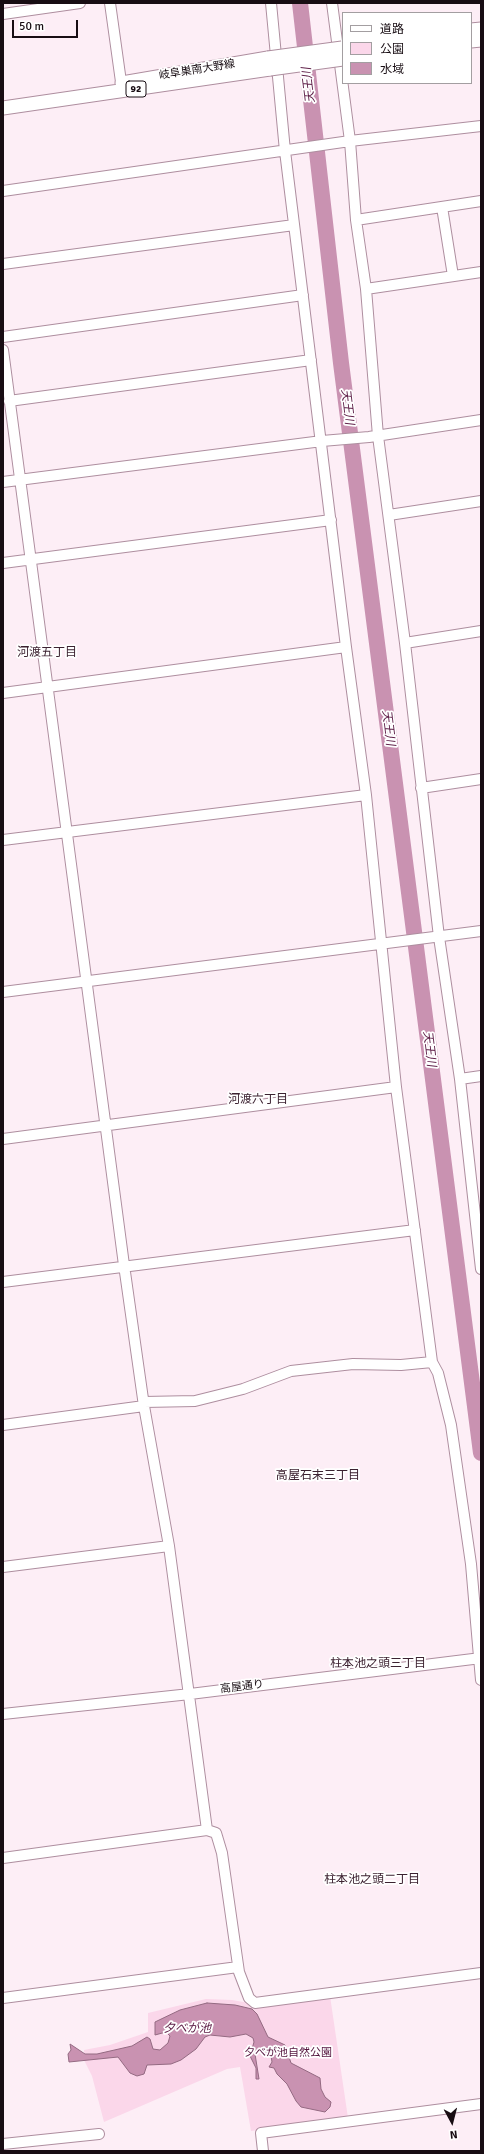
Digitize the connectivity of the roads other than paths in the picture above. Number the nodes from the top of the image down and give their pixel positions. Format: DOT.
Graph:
graph roads {
  1 [pos="80,3"];
  2 [pos="110,3"];
  3 [pos="271,3"];
  4 [pos="332,3"];
  5 [pos="3,14"];
  6 [pos="342,52"];
  7 [pos="342,80"];
  8 [pos="343,84"];
  9 [pos="122,87"];
  10 [pos="3,99"];
  11 [pos="3,108"];
  12 [pos="481,126"];
  13 [pos="350,141"];
  14 [pos="290,150"];
  15 [pos="3,191"];
  16 [pos="481,201"];
  17 [pos="442,207"];
  18 [pos="356,220"];
  19 [pos="294,225"];
  20 [pos="3,264"];
  21 [pos="481,272"];
  22 [pos="453,276"];
  23 [pos="366,290"];
  24 [pos="303,295"];
  25 [pos="3,337"];
  26 [pos="3,350"];
  27 [pos="311,360"];
  28 [pos="9,401"];
  29 [pos="481,420"];
  30 [pos="373,436"];
  31 [pos="325,441"];
  32 [pos="20,480"];
  33 [pos="3,482"];
  34 [pos="481,501"];
  35 [pos="389,515"];
  36 [pos="331,520"];
  37 [pos="30,559"];
  38 [pos="3,563"];
  39 [pos="481,631"];
  40 [pos="405,643"];
  41 [pos="346,647"];
  42 [pos="48,687"];
  43 [pos="3,693"];
  44 [pos="481,779"];
  45 [pos="421,788"];
  46 [pos="366,795"];
  47 [pos="67,832"];
  48 [pos="3,840"];
  49 [pos="481,931"];
  50 [pos="435,938"];
  51 [pos="385,944"];
  52 [pos="86,981"];
  53 [pos="3,992"];
  54 [pos="481,1076"];
  55 [pos="460,1079"];
  56 [pos="396,1087"];
  57 [pos="106,1125"];
  58 [pos="3,1139"];
  59 [pos="478,1221"];
  60 [pos="415,1230"];
  61 [pos="124,1265"];
  62 [pos="481,1269"];
  63 [pos="3,1282"];
  64 [pos="432,1362"];
  65 [pos="144,1404"];
  66 [pos="3,1426"];
  67 [pos="169,1546"];
  68 [pos="3,1567"];
  69 [pos="480,1659"];
  70 [pos="481,1680"];
  71 [pos="190,1694"];
  72 [pos="3,1714"];
  73 [pos="207,1830"];
  74 [pos="3,1858"];
  75 [pos="238,1967"];
  76 [pos="481,1974"];
  77 [pos="3,1998"];
  78 [pos="481,2104"];
  79 [pos="99,2134"];
  80 [pos="3,2144"];
  81 [pos="263,2151"];
  1 -- 5 [label="street"];
  2 -- 9 [label="street"];
  3 -- 14 [label="street"];
  4 -- 7 [label="street"];
  6 -- 9 [label="main road, 岐阜巣南大野線 / 92, bridge"];
  8 -- 13 [label="street"];
  9 -- 10 [label="main road, 岐阜巣南大野線 / 92"];
  9 -- 11 [label="main road, 岐阜巣南大野線 / 92"];
  12 -- 13 [label="street"];
  13 -- 14 [label="street"];
  13 -- 18 [label="street"];
  14 -- 15 [label="street"];
  14 -- 19 [label="street"];
  16 -- 17 [label="street"];
  17 -- 18 [label="street"];
  17 -- 22 [label="street"];
  18 -- 23 [label="street"];
  19 -- 20 [label="street"];
  19 -- 24 [label="street"];
  21 -- 22 [label="street"];
  22 -- 23 [label="street"];
  23 -- 30 [label="street"];
  24 -- 25 [label="street"];
  24 -- 27 [label="street"];
  26 -- 28 [label="street"];
  27 -- 28 [label="street"];
  27 -- 31 [label="street"];
  28 -- 32 [label="street"];
  29 -- 30 [label="street"];
  30 -- 31 [label="street"];
  30 -- 35 [label="street"];
  31 -- 32 [label="street"];
  31 -- 36 [label="street"];
  32 -- 33 [label="street"];
  32 -- 37 [label="street"];
  34 -- 35 [label="street"];
  35 -- 40 [label="street"];
  36 -- 37 [label="street"];
  36 -- 41 [label="street"];
  37 -- 38 [label="street"];
  37 -- 42 [label="street"];
  39 -- 40 [label="street"];
  40 -- 45 [label="street"];
  41 -- 42 [label="street"];
  41 -- 46 [label="street"];
  42 -- 43 [label="street"];
  42 -- 47 [label="street"];
  44 -- 45 [label="street"];
  45 -- 50 [label="street"];
  46 -- 47 [label="street"];
  46 -- 51 [label="street"];
  47 -- 48 [label="street"];
  47 -- 52 [label="street"];
  49 -- 50 [label="street"];
  50 -- 51 [label="street"];
  50 -- 55 [label="street"];
  51 -- 52 [label="street"];
  51 -- 56 [label="street"];
  52 -- 53 [label="street"];
  52 -- 57 [label="street"];
  54 -- 55 [label="street"];
  55 -- 59 [label="street"];
  56 -- 57 [label="street"];
  56 -- 60 [label="street"];
  57 -- 58 [label="street"];
  57 -- 61 [label="street"];
  59 -- 62 [label="street"];
  60 -- 61 [label="street"];
  60 -- 64 [label="street"];
  61 -- 63 [label="street"];
  61 -- 65 [label="street"];
  64 -- 65 [label="street"];
  64 -- 69 [label="street"];
  65 -- 66 [label="street"];
  65 -- 67 [label="street"];
  67 -- 68 [label="street"];
  67 -- 71 [label="street"];
  69 -- 70 [label="street"];
  69 -- 71 [label="street, 高屋通り"];
  71 -- 72 [label="street, 高屋通り"];
  71 -- 73 [label="street"];
  73 -- 74 [label="street"];
  73 -- 75 [label="street"];
  75 -- 76 [label="street"];
  75 -- 77 [label="street"];
  78 -- 81 [label="street"];
  79 -- 80 [label="street"];
}
